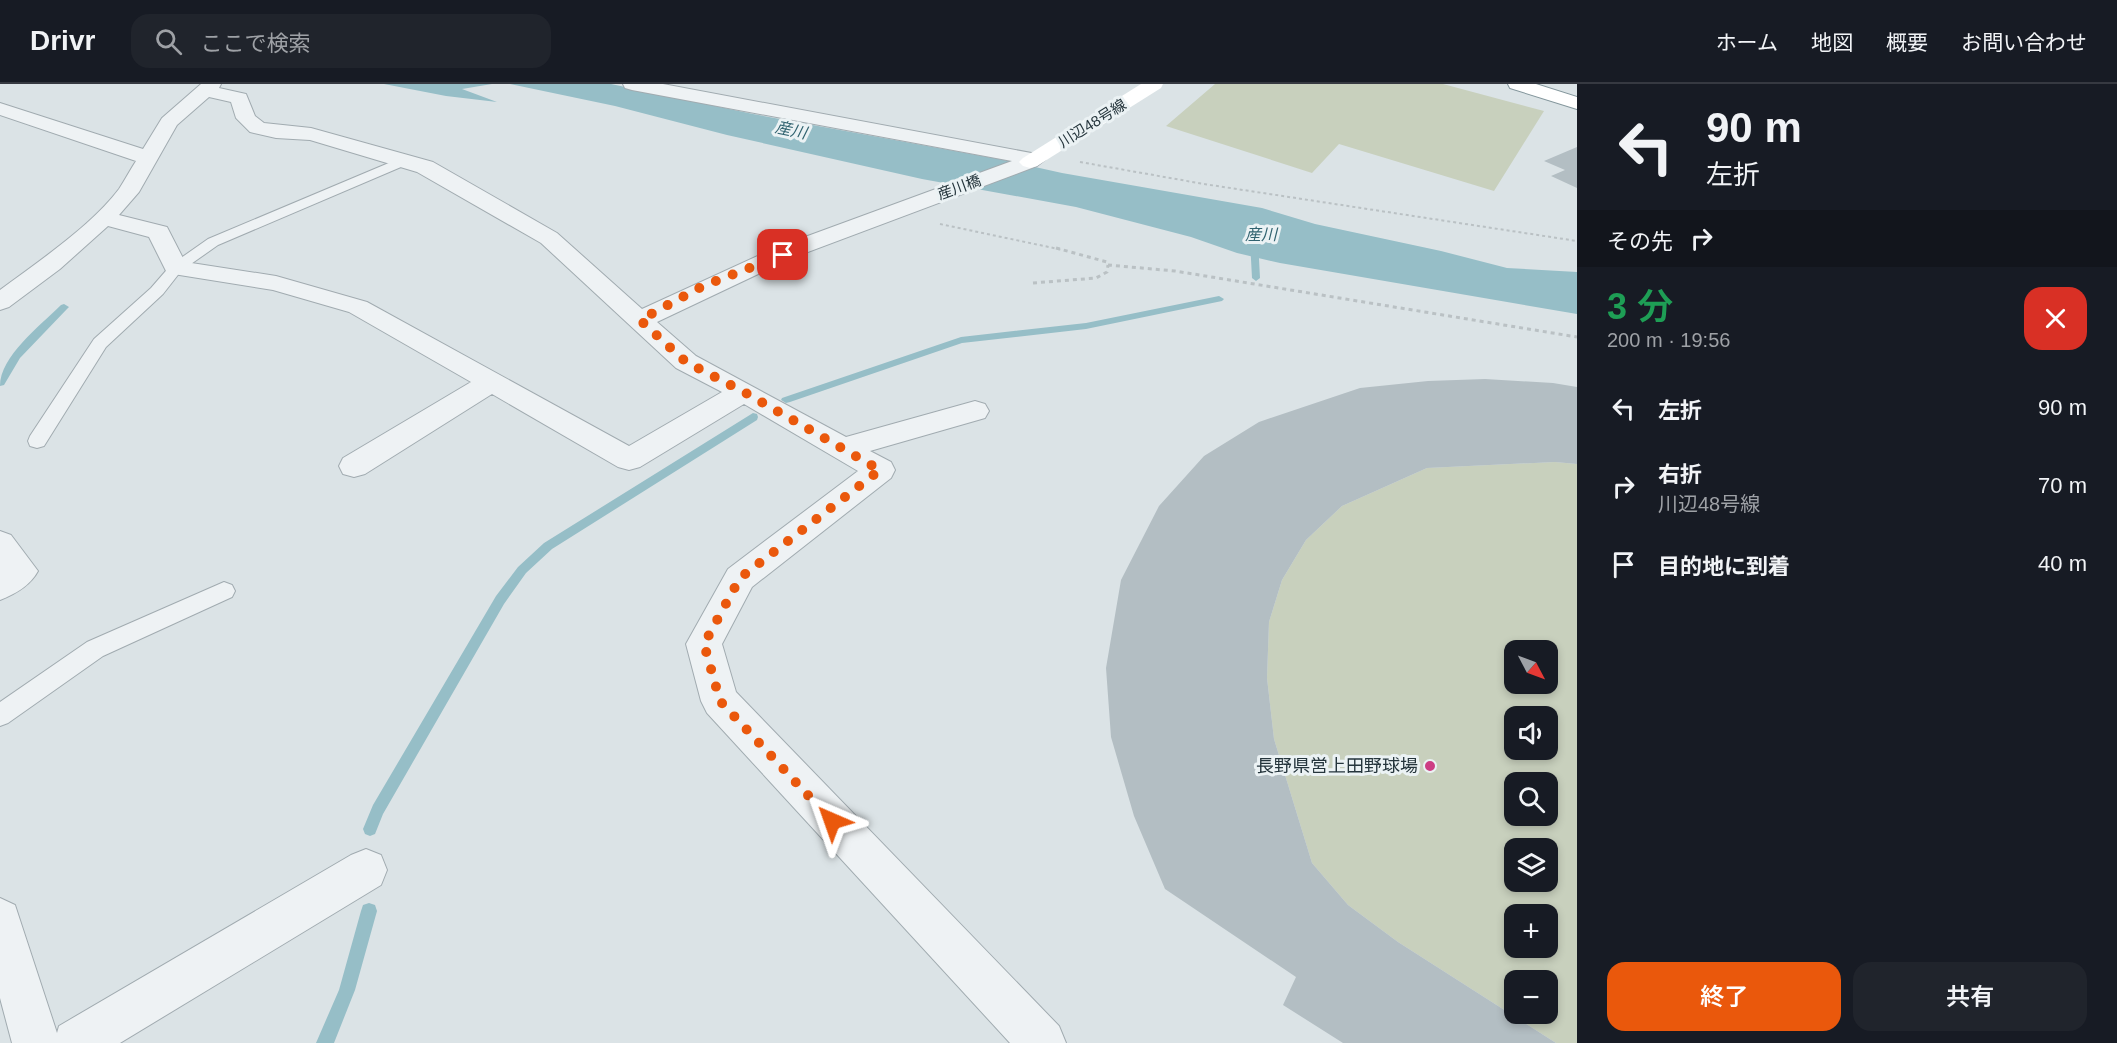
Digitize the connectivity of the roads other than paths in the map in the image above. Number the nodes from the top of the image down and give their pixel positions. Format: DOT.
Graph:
graph roads {
  1 [pos="632,84"];
  2 [pos="1154,84"];
  3 [pos="1517,84"];
  4 [pos="1562,84"];
  5 [pos="208,87"];
  6 [pos="663,87"];
  7 [pos="1577,89"];
  8 [pos="1577,103"];
  9 [pos="0,109"];
  10 [pos="148,158"];
  11 [pos="1035,158"];
  12 [pos="403,161"];
  13 [pos="104,219"];
  14 [pos="177,268"];
  15 [pos="0,302"];
  16 [pos="640,320"];
  17 [pos="492,382"];
  18 [pos="744,392"];
  19 [pos="975,411"];
  20 [pos="37,441"];
  21 [pos="844,448"];
  22 [pos="354,466"];
  23 [pos="0,544"];
  24 [pos="0,586"];
  25 [pos="224,591"];
  26 [pos="0,715"];
  27 [pos="366,870"];
  28 [pos="0,920"];
  29 [pos="36,1043"];
  30 [pos="76,1043"];
  31 [pos="1042,1043"];
  1 -- 6 [label="street"];
  2 -- 11 [label="main road, 川辺48号線"];
  3 -- 8 [label="main road"];
  4 -- 7 [label="main road"];
  5 -- 10 [label="street"];
  5 -- 12 [label="street"];
  6 -- 11 [label="street"];
  9 -- 10 [label="street"];
  10 -- 13 [label="street"];
  11 -- 16 [label="street, 産川橋"];
  12 -- 14 [label="lane"];
  12 -- 16 [label="street"];
  13 -- 14 [label="street"];
  13 -- 15 [label="street"];
  14 -- 17 [label="street"];
  14 -- 20 [label="lane"];
  16 -- 18 [label="street"];
  17 -- 18 [label="street"];
  17 -- 22 [label="street"];
  18 -- 21 [label="street"];
  19 -- 21 [label="street"];
  21 -- 31 [label="street"];
  23 -- 24 [label="street"];
  25 -- 26 [label="lane"];
  27 -- 30 [label="street"];
  28 -- 29 [label="street"];
}
